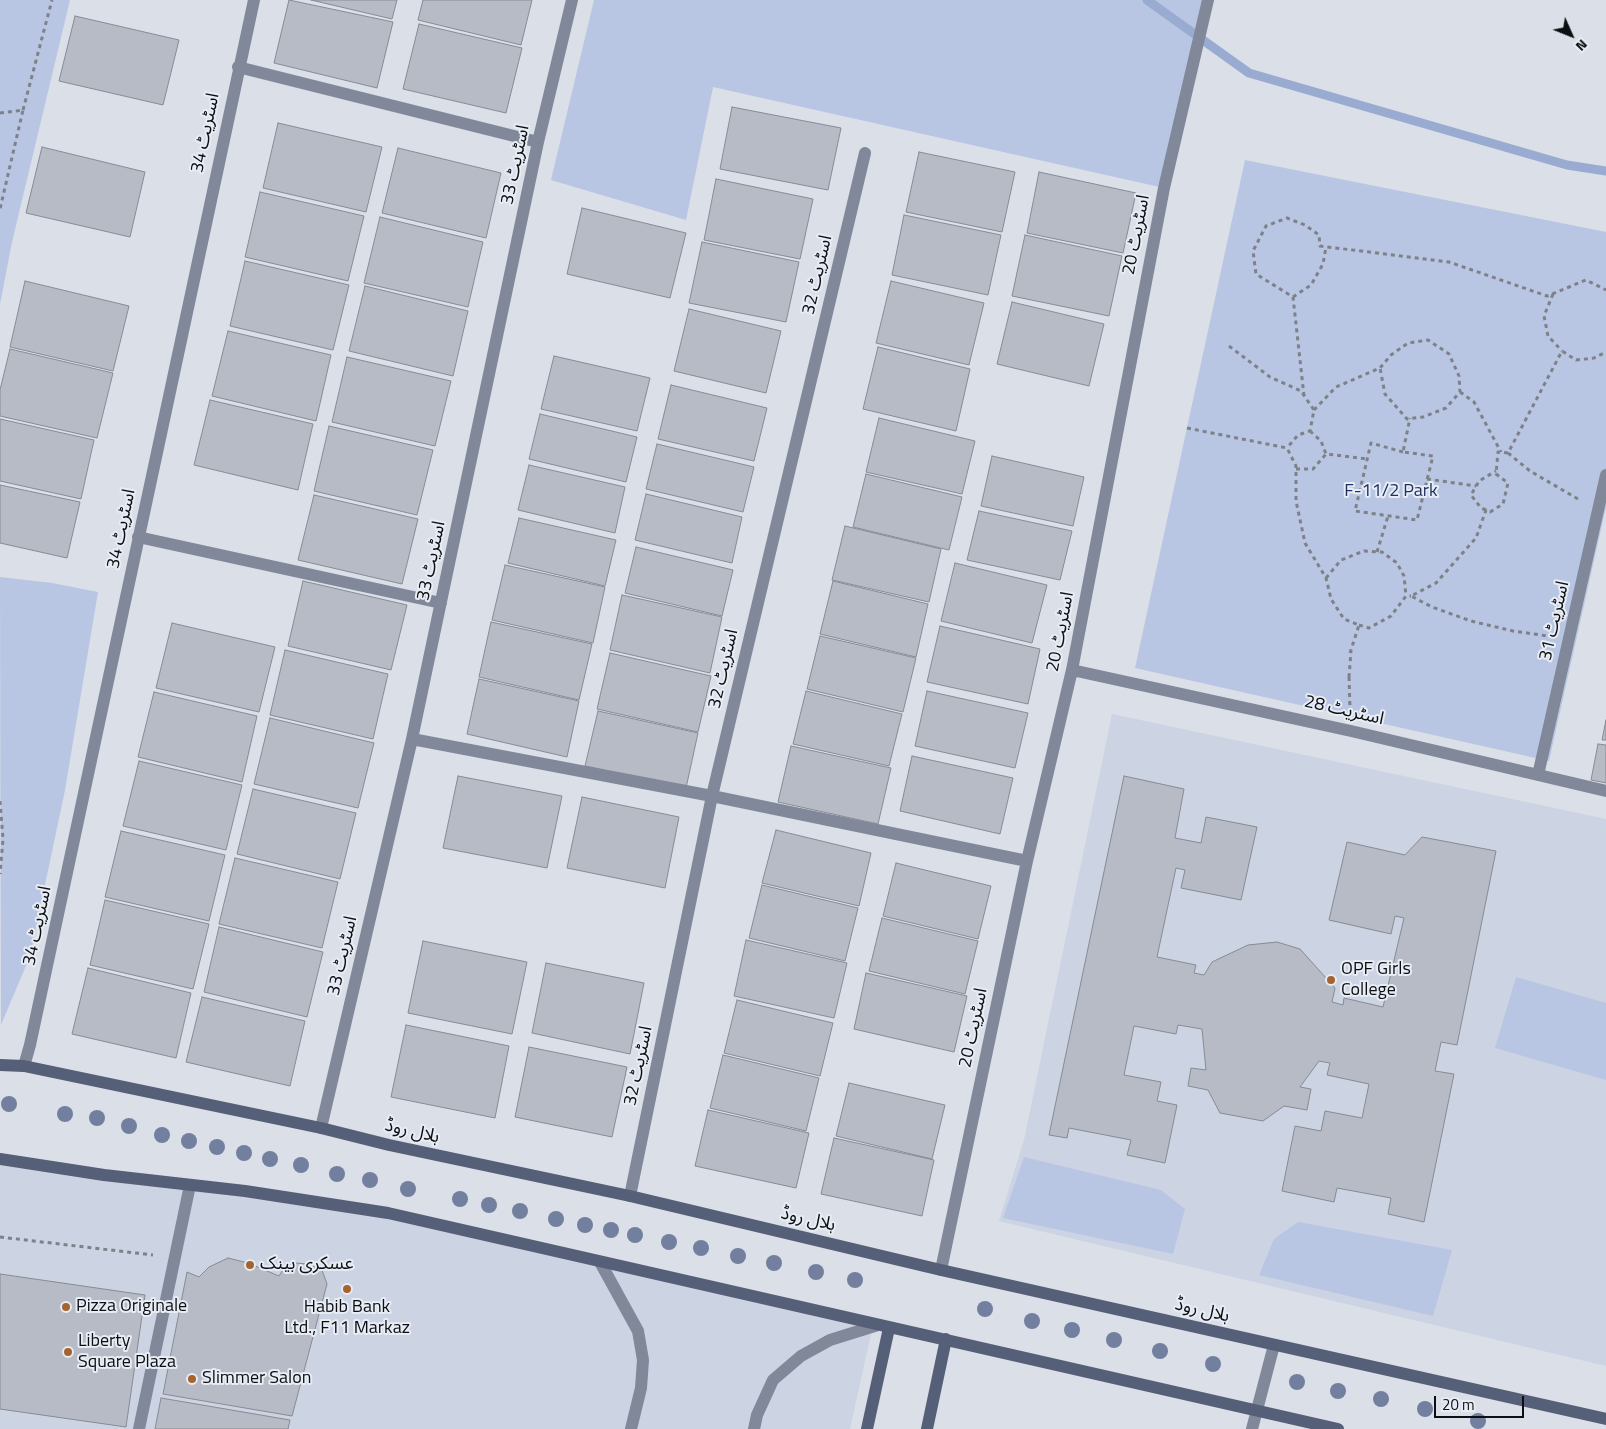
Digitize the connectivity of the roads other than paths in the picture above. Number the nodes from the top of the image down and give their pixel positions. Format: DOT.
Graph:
graph roads {
  1 [pos="254,0"];
  2 [pos="572,0"];
  3 [pos="1208,0"];
  4 [pos="238,67"];
  5 [pos="538,142"];
  6 [pos="865,153"];
  7 [pos="1606,475"];
  8 [pos="138,538"];
  9 [pos="441,603"];
  10 [pos="1072,670"];
  11 [pos="412,739"];
  12 [pos="1538,775"];
  13 [pos="1606,791"];
  14 [pos="712,796"];
  15 [pos="1027,861"];
  16 [pos="0,1065"];
  17 [pos="24,1066"];
  18 [pos="321,1128"];
  19 [pos="0,1159"];
  20 [pos="190,1185"];
  21 [pos="630,1196"];
  22 [pos="600,1262"];
  23 [pos="941,1270"];
  24 [pos="884,1327"];
  25 [pos="946,1339"];
  26 [pos="1274,1345"];
  27 [pos="1256,1412"];
  28 [pos="1606,1419"];
  29 [pos="138,1429"];
  30 [pos="631,1429"];
  31 [pos="754,1429"];
  32 [pos="867,1429"];
  33 [pos="927,1429"];
  34 [pos="1252,1429"];
  35 [pos="1338,1429"];
  1 -- 4 [label="street, اسٹریٹ 34"];
  2 -- 5 [label="street, اسٹریٹ 33"];
  3 -- 10 [label="street, اسٹریٹ 20"];
  4 -- 5 [label="street"];
  4 -- 8 [label="street, اسٹریٹ 34"];
  5 -- 9 [label="street, اسٹریٹ 33"];
  6 -- 14 [label="street, اسٹریٹ 32"];
  7 -- 12 [label="street, اسٹریٹ 31"];
  8 -- 9 [label="street"];
  8 -- 17 [label="street, اسٹریٹ 34"];
  9 -- 11 [label="street, اسٹریٹ 33"];
  10 -- 12 [label="street, اسٹریٹ 28"];
  10 -- 15 [label="street, اسٹریٹ 20"];
  11 -- 14 [label="street"];
  11 -- 18 [label="street, اسٹریٹ 33"];
  12 -- 13 [label="street, اسٹریٹ 28"];
  14 -- 15 [label="street"];
  14 -- 21 [label="street, اسٹریٹ 32"];
  15 -- 23 [label="street, اسٹریٹ 20"];
  16 -- 17 [label="street, ہلال روڈ"];
  17 -- 18 [label="street, ہلال روڈ"];
  18 -- 21 [label="street, ہلال روڈ"];
  19 -- 20 [label="street"];
  20 -- 22 [label="street"];
  20 -- 29 [label="street"];
  21 -- 23 [label="street, ہلال روڈ"];
  22 -- 24 [label="street"];
  22 -- 30 [label="street"];
  23 -- 26 [label="street, ہلال روڈ"];
  24 -- 25 [label="street"];
  24 -- 31 [label="street"];
  24 -- 32 [label="street"];
  25 -- 27 [label="street"];
  25 -- 33 [label="street"];
  26 -- 27 [label="street"];
  26 -- 28 [label="street, ہلال روڈ"];
  27 -- 34 [label="street"];
  27 -- 35 [label="street"];
}
